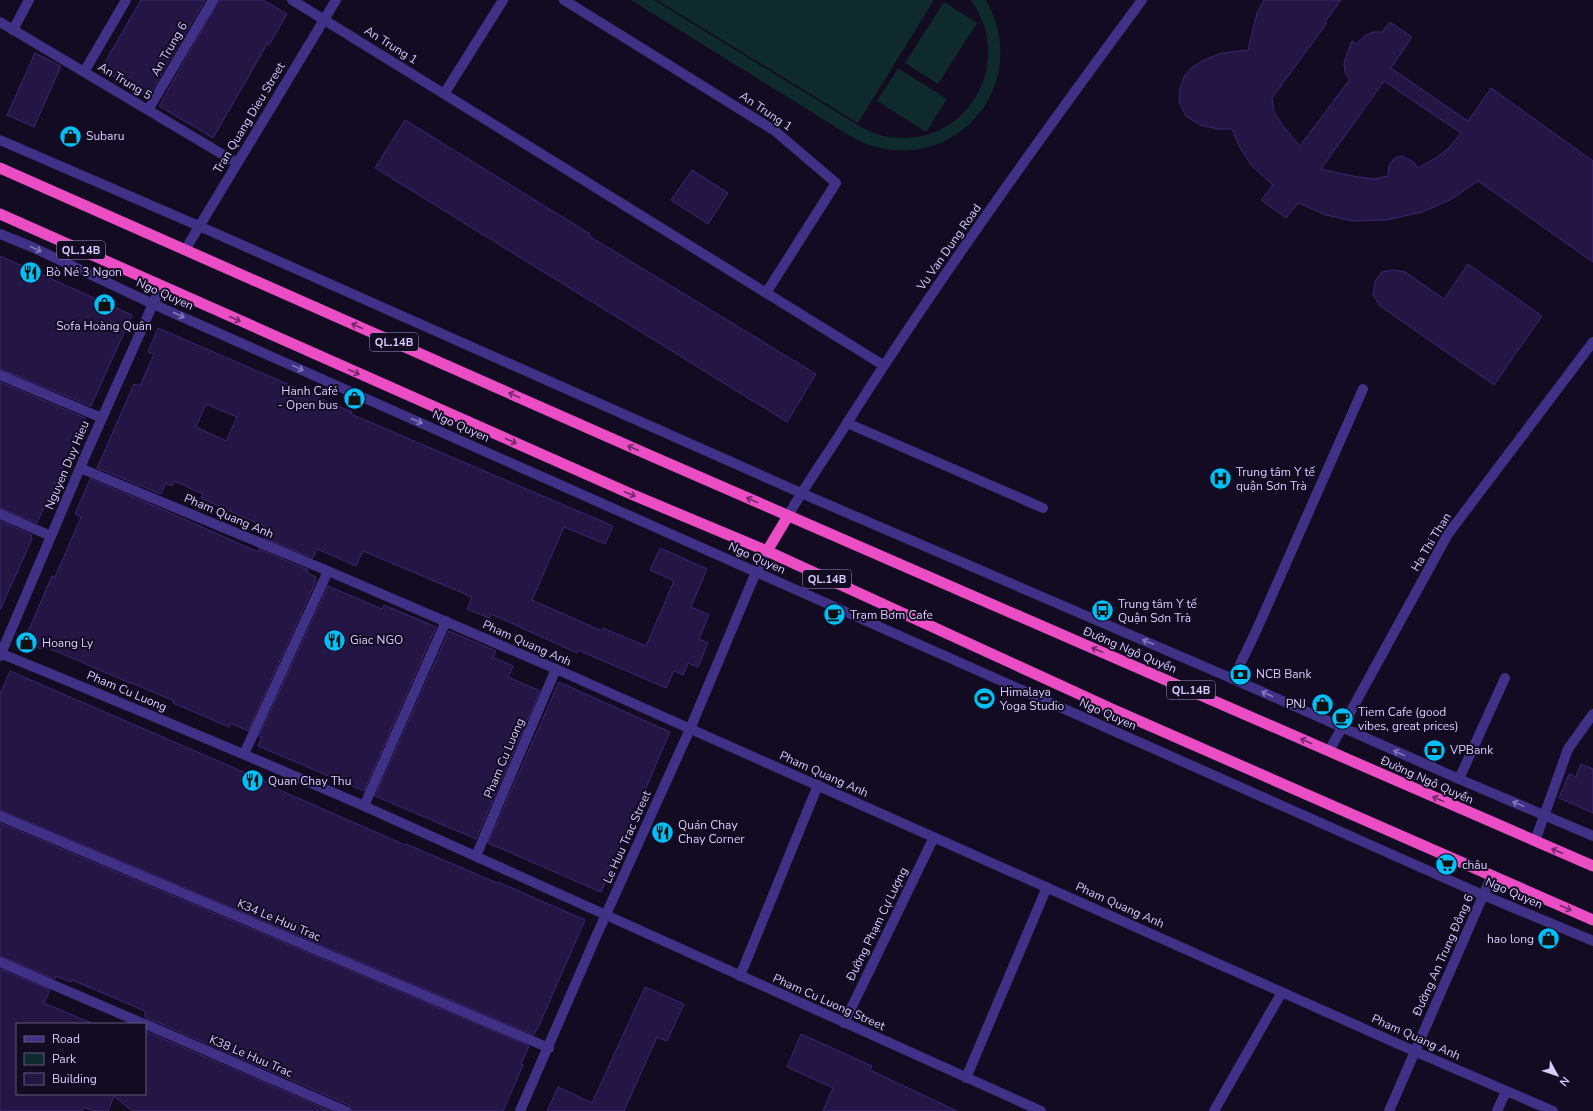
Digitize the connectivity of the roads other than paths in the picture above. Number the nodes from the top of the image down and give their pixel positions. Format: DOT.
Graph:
graph roads {
  1 [pos="29,0"];
  2 [pos="126,0"];
  3 [pos="213,0"];
  4 [pos="292,0"];
  5 [pos="336,0"];
  6 [pos="503,0"];
  7 [pos="564,0"];
  8 [pos="1142,0"];
  9 [pos="324,19"];
  10 [pos="0,22"];
  11 [pos="13,30"];
  12 [pos="84,72"];
  13 [pos="444,94"];
  14 [pos="148,110"];
  15 [pos="0,140"];
  16 [pos="237,164"];
  17 [pos="0,168"];
  18 [pos="0,214"];
  19 [pos="199,226"];
  20 [pos="0,234"];
  21 [pos="185,250"];
  22 [pos="161,286"];
  23 [pos="766,293"];
  24 [pos="154,304"];
  25 [pos="1593,342"];
  26 [pos="884,365"];
  27 [pos="0,375"];
  28 [pos="1363,389"];
  29 [pos="102,418"];
  30 [pos="847,423"];
  31 [pos="80,468"];
  32 [pos="801,493"];
  33 [pos="1043,508"];
  34 [pos="0,514"];
  35 [pos="788,516"];
  36 [pos="51,536"];
  37 [pos="767,551"];
  38 [pos="328,572"];
  39 [pos="756,572"];
  40 [pos="446,621"];
  41 [pos="0,654"];
  42 [pos="556,669"];
  43 [pos="1505,678"];
  44 [pos="1233,679"];
  45 [pos="1593,714"];
  46 [pos="1342,727"];
  47 [pos="690,729"];
  48 [pos="1328,751"];
  49 [pos="244,754"];
  50 [pos="1459,779"];
  51 [pos="818,785"];
  52 [pos="364,806"];
  53 [pos="1545,815"];
  54 [pos="0,816"];
  55 [pos="934,836"];
  56 [pos="1593,836"];
  57 [pos="1535,842"];
  58 [pos="476,856"];
  59 [pos="1593,866"];
  60 [pos="1492,875"];
  61 [pos="1047,887"];
  62 [pos="1483,895"];
  63 [pos="606,915"];
  64 [pos="1593,920"];
  65 [pos="1593,941"];
  66 [pos="0,962"];
  67 [pos="740,976"];
  68 [pos="1282,992"];
  69 [pos="142,1023"];
  70 [pos="844,1023"];
  71 [pos="146,1025"];
  72 [pos="549,1048"];
  73 [pos="1414,1051"];
  74 [pos="966,1078"];
  75 [pos="1506,1091"];
  76 [pos="346,1111"];
  77 [pos="520,1111"];
  78 [pos="1042,1111"];
  79 [pos="1214,1111"];
  80 [pos="1389,1111"];
  81 [pos="1497,1111"];
  82 [pos="1553,1111"];
  1 -- 11 [label="street"];
  2 -- 12 [label="street"];
  3 -- 14 [label="street, An Trung 6"];
  4 -- 9 [label="street, An Trung 1"];
  5 -- 9 [label="street, Tran Quang Dieu Street"];
  6 -- 13 [label="street"];
  7 -- 23 [label="street, An Trung 1"];
  8 -- 26 [label="street, Vu Van Dung Road"];
  9 -- 13 [label="street, An Trung 1"];
  9 -- 16 [label="street, Tran Quang Dieu Street"];
  10 -- 11 [label="street, An Trung 5"];
  11 -- 12 [label="street, An Trung 5"];
  12 -- 14 [label="street, An Trung 5"];
  13 -- 23 [label="street, An Trung 1"];
  14 -- 16 [label="street, An Trung 5"];
  15 -- 19 [label="street"];
  16 -- 19 [label="street, Tran Quang Dieu Street"];
  17 -- 21 [label="highway, QL.14B"];
  18 -- 22 [label="highway, QL.14B"];
  19 -- 21 [label="street, Tran Quang Dieu Street"];
  19 -- 32 [label="street"];
  20 -- 24 [label="street, Ngo Quyen, one-way"];
  35 -- 21 [label="highway, QL.14B, one-way"];
  22 -- 24 [label="street, Nguyen Duy Hieu"];
  22 -- 37 [label="highway, Ngo Quyen / QL.14B, one-way"];
  23 -- 26 [label="street, An Trung 1"];
  24 -- 29 [label="street, Nguyen Duy Hieu"];
  24 -- 39 [label="street, Ngo Quyen, one-way"];
  25 -- 46 [label="street, Ha Thi Than"];
  26 -- 30 [label="street, Vu Van Dung Road"];
  27 -- 29 [label="street"];
  28 -- 44 [label="street"];
  29 -- 31 [label="street, Nguyen Duy Hieu"];
  30 -- 32 [label="street, Vu Van Dung Road"];
  30 -- 33 [label="street"];
  31 -- 36 [label="street, Nguyen Duy Hieu"];
  31 -- 38 [label="street, Pham Quang Anh"];
  32 -- 35 [label="street, Vu Van Dung Road"];
  44 -- 32 [label="street, one-way"];
  34 -- 36 [label="street"];
  35 -- 37 [label="highway"];
  48 -- 35 [label="highway, Đường Ngô Quyền / QL.14B, one-way"];
  36 -- 41 [label="street, Nguyen Duy Hieu"];
  37 -- 39 [label="street, Le Huu Trac Street"];
  37 -- 60 [label="highway, Ngo Quyen / QL.14B"];
  38 -- 40 [label="street, Pham Quang Anh"];
  38 -- 49 [label="street"];
  39 -- 47 [label="street, Le Huu Trac Street"];
  39 -- 62 [label="street, Ngo Quyen"];
  40 -- 42 [label="street, Pham Quang Anh"];
  40 -- 52 [label="street"];
  41 -- 49 [label="street, Pham Cu Luong"];
  42 -- 47 [label="street, Pham Quang Anh"];
  42 -- 58 [label="street, Pham Cu Luong"];
  43 -- 50 [label="street"];
  46 -- 44 [label="street, one-way"];
  45 -- 53 [label="street"];
  46 -- 48 [label="street, Ha Thi Than"];
  50 -- 46 [label="street, one-way"];
  47 -- 51 [label="street, Pham Quang Anh"];
  47 -- 63 [label="street, Le Huu Trac Street"];
  57 -- 48 [label="highway, Đường Ngô Quyền / QL.14B, one-way"];
  49 -- 52 [label="street, Pham Cu Luong"];
  53 -- 50 [label="street, one-way"];
  51 -- 55 [label="street, Pham Quang Anh"];
  51 -- 67 [label="street"];
  52 -- 58 [label="street, Pham Cu Luong"];
  53 -- 56 [label="street"];
  53 -- 57 [label="street"];
  54 -- 72 [label="street, K34 Le Huu Trac"];
  55 -- 61 [label="street, Pham Quang Anh"];
  55 -- 70 [label="street, Đường Phạm Cự Lượng"];
  59 -- 57 [label="highway, Đường Ngô Quyền / QL.14B, one-way"];
  58 -- 63 [label="street, Pham Cu Luong"];
  60 -- 62 [label="street, Đường An Trung Đông 6"];
  60 -- 64 [label="highway, Ngo Quyen, one-way"];
  61 -- 68 [label="street, Pham Quang Anh"];
  61 -- 74 [label="street"];
  62 -- 65 [label="street, Ngo Quyen"];
  62 -- 73 [label="street, Đường An Trung Đông 6"];
  63 -- 67 [label="street, Pham Cu Luong Street"];
  63 -- 72 [label="street, Le Huu Trac Street"];
  66 -- 69 [label="street, K38 Le Huu Trac"];
  67 -- 70 [label="street, Pham Cu Luong Street"];
  68 -- 73 [label="street, Pham Quang Anh"];
  68 -- 79 [label="street"];
  70 -- 74 [label="street, Pham Cu Luong Street"];
  71 -- 76 [label="street, K38 Le Huu Trac"];
  72 -- 77 [label="street, Le Huu Trac Street"];
  73 -- 75 [label="street, Pham Quang Anh"];
  73 -- 80 [label="street, Đường An Trung Đông 6"];
  74 -- 78 [label="street, Pham Cu Luong Street"];
  75 -- 81 [label="street"];
  75 -- 82 [label="street, Pham Quang Anh"];
}
